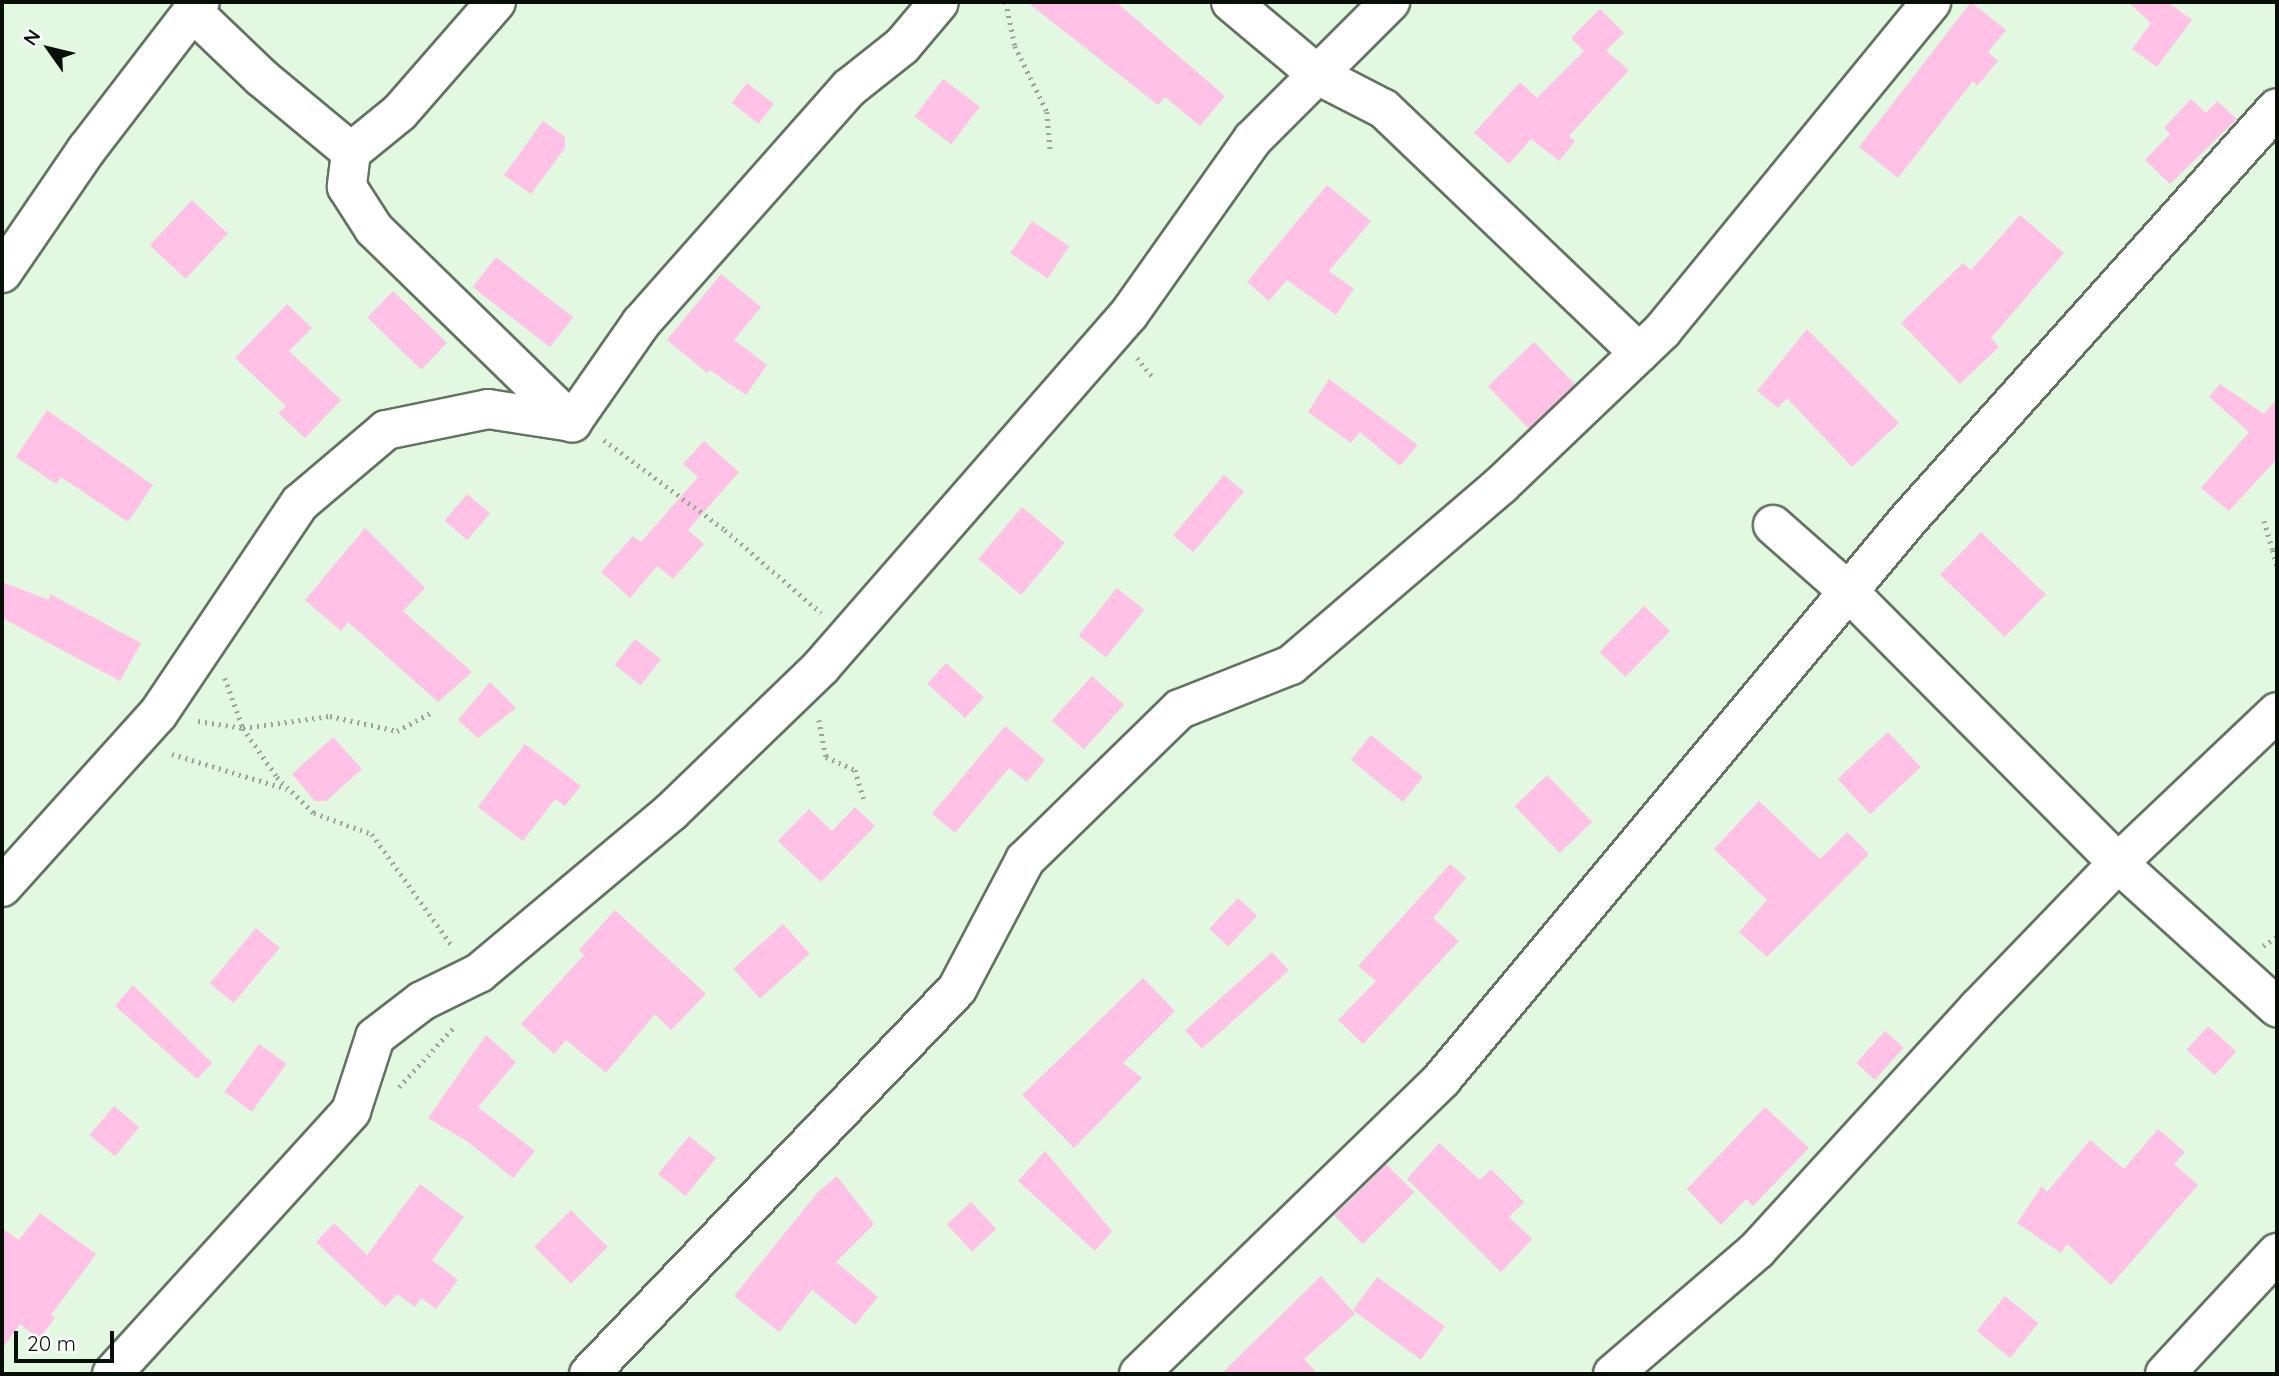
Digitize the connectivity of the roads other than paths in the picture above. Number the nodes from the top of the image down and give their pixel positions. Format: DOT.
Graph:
graph roads {
  1 [pos="496,2"];
  2 [pos="939,2"];
  3 [pos="1231,2"];
  4 [pos="1390,2"];
  5 [pos="1931,2"];
  6 [pos="197,7"];
  7 [pos="1318,75"];
  8 [pos="2277,108"];
  9 [pos="351,152"];
  10 [pos="2,273"];
  11 [pos="1639,353"];
  12 [pos="572,422"];
  13 [pos="1773,525"];
  14 [pos="1850,593"];
  15 [pos="2277,712"];
  16 [pos="2118,863"];
  17 [pos="2,887"];
  18 [pos="2277,1007"];
  19 [pos="2277,1253"];
  20 [pos="112,1374"];
  21 [pos="589,1374"];
  22 [pos="1139,1374"];
  23 [pos="1614,1374"];
  24 [pos="2165,1374"];
  1 -- 9 [label="street"];
  2 -- 12 [label="street"];
  3 -- 7 [label="street"];
  4 -- 7 [label="street"];
  5 -- 11 [label="street"];
  6 -- 9 [label="street"];
  6 -- 10 [label="street"];
  7 -- 11 [label="street"];
  7 -- 20 [label="street"];
  8 -- 14 [label="street"];
  9 -- 12 [label="street"];
  11 -- 21 [label="street"];
  12 -- 17 [label="street"];
  13 -- 14 [label="street"];
  14 -- 16 [label="street"];
  14 -- 22 [label="street"];
  15 -- 16 [label="street"];
  16 -- 18 [label="street"];
  16 -- 23 [label="street"];
  19 -- 24 [label="street"];
}
